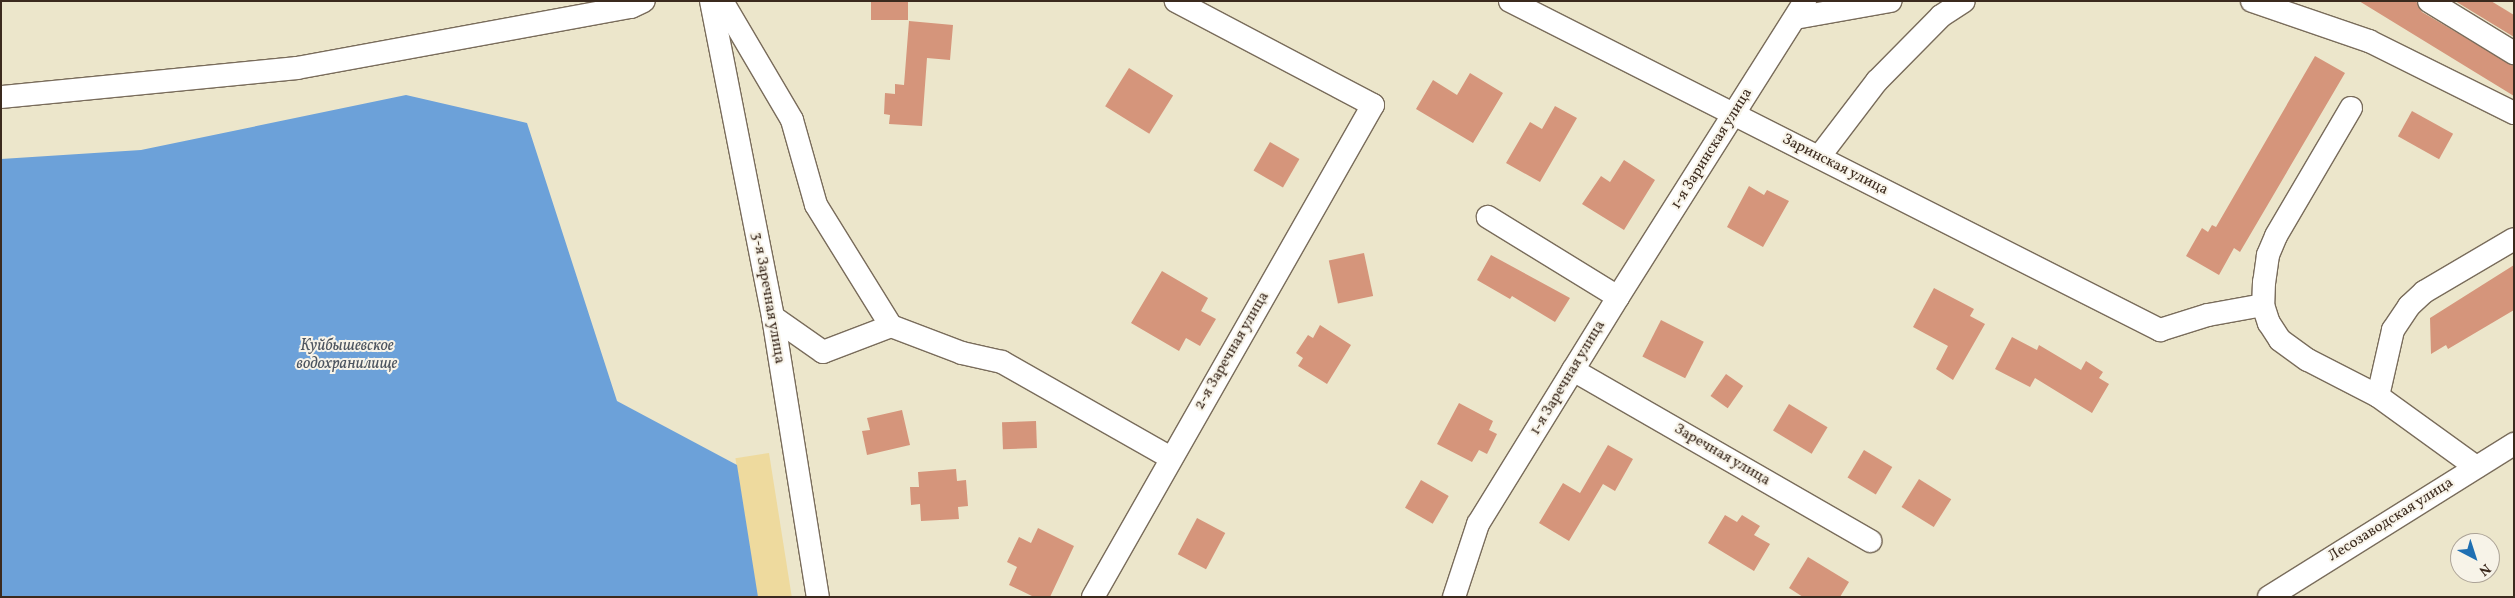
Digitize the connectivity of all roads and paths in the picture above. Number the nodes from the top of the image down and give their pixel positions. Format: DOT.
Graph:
graph roads {
  1 [pos="644,1"];
  2 [pos="711,1"];
  3 [pos="722,1"];
  4 [pos="1176,1"];
  5 [pos="1510,1"];
  6 [pos="1890,1"];
  7 [pos="1964,1"];
  8 [pos="2252,1"];
  9 [pos="2429,1"];
  10 [pos="1800,9"];
  11 [pos="2514,53"];
  12 [pos="1,97"];
  13 [pos="2351,108"];
  14 [pos="2514,113"];
  15 [pos="1734,114"];
  16 [pos="1819,158"];
  17 [pos="1488,217"];
  18 [pos="2514,238"];
  19 [pos="1618,297"];
  20 [pos="2263,305"];
  21 [pos="773,317"];
  22 [pos="890,326"];
  23 [pos="1573,370"];
  24 [pos="2378,396"];
  25 [pos="2514,444"];
  26 [pos="1171,458"];
  27 [pos="2476,467"];
  28 [pos="1870,541"];
  29 [pos="818,597"];
  30 [pos="1093,597"];
  31 [pos="1454,597"];
  32 [pos="2269,597"];
  1 -- 12 [label="street"];
  2 -- 21 [label="street, 3-я Заречная улица"];
  3 -- 22 [label="street"];
  4 -- 26 [label="street, 2-я Заречная улица"];
  5 -- 15 [label="street, Заринская улица"];
  6 -- 10 [label="street"];
  7 -- 16 [label="street"];
  8 -- 14 [label="street"];
  9 -- 11 [label="street"];
  10 -- 15 [label="street, 1-я Заринская улица"];
  13 -- 20 [label="street"];
  15 -- 16 [label="street, Заринская улица"];
  15 -- 19 [label="street, 1-я Заринская улица"];
  16 -- 20 [label="street, Заринская улица"];
  17 -- 19 [label="street"];
  18 -- 24 [label="street"];
  19 -- 23 [label="street, 1-я Заречная улица"];
  20 -- 24 [label="street"];
  21 -- 22 [label="street"];
  21 -- 29 [label="street, 3-я Заречная улица"];
  22 -- 26 [label="street"];
  23 -- 28 [label="street, Заречная улица"];
  23 -- 31 [label="street, 1-я Заречная улица"];
  24 -- 27 [label="street"];
  25 -- 27 [label="street, Лесозаводская улица"];
  26 -- 30 [label="street, 2-я Заречная улица"];
  27 -- 32 [label="street, Лесозаводская улица"];
}
